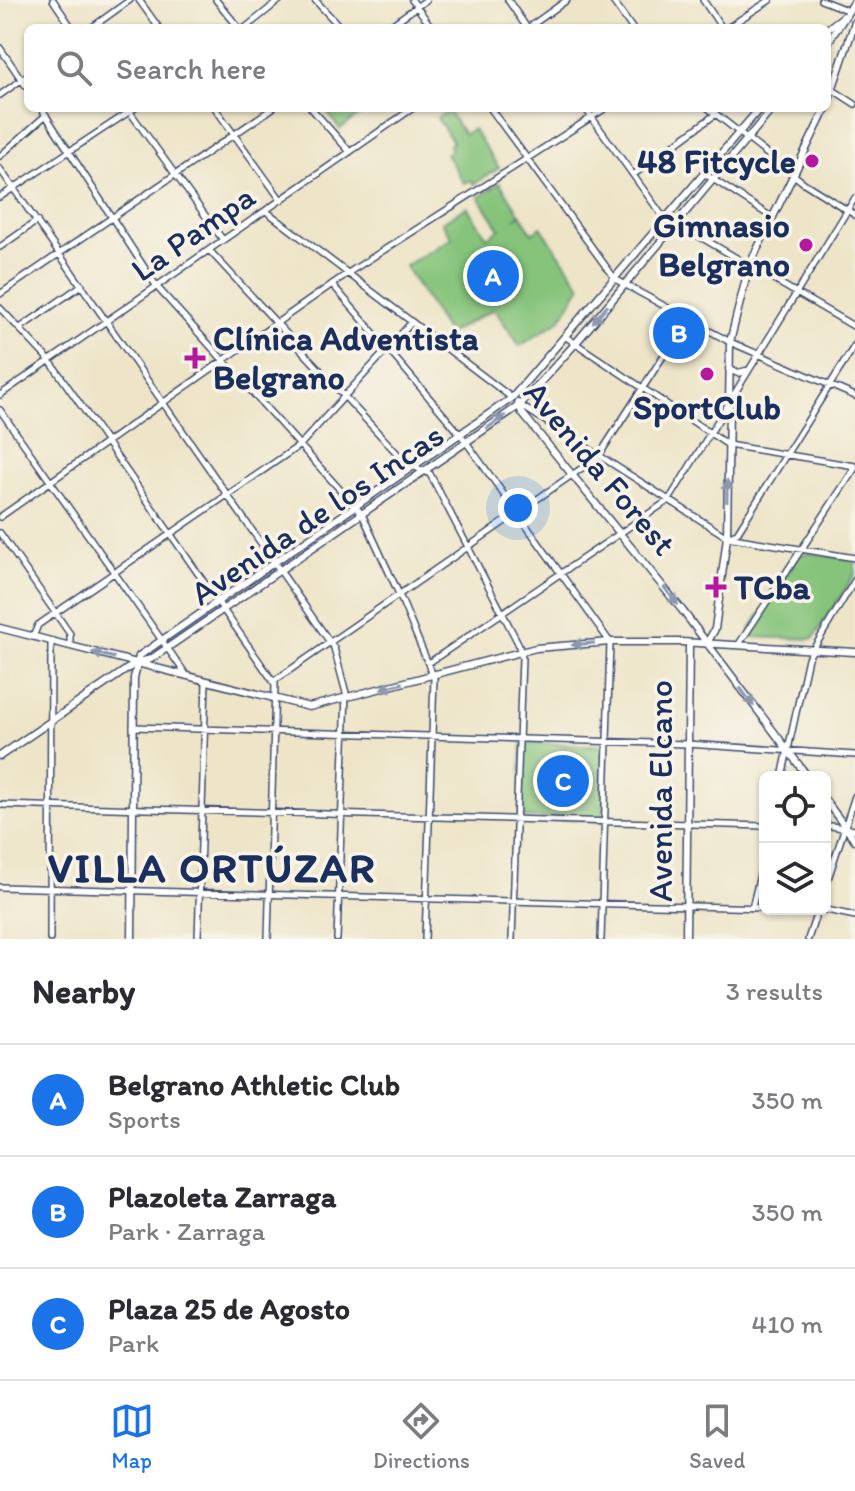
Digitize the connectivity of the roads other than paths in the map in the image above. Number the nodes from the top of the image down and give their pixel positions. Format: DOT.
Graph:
graph roads {
  1 [pos="53,0"];
  2 [pos="130,0"];
  3 [pos="139,0"];
  4 [pos="216,0"];
  5 [pos="280,0"];
  6 [pos="315,0"];
  7 [pos="412,0"];
  8 [pos="426,0"];
  9 [pos="508,0"];
  10 [pos="567,0"];
  11 [pos="612,0"];
  12 [pos="703,0"];
  13 [pos="770,0"];
  14 [pos="821,0"];
  15 [pos="855,1"];
  16 [pos="416,7"];
  17 [pos="848,12"];
  18 [pos="855,22"];
  19 [pos="69,24"];
  20 [pos="97,24"];
  21 [pos="156,24"];
  22 [pos="238,24"];
  23 [pos="247,24"];
  24 [pos="337,24"];
  25 [pos="393,24"];
  26 [pos="429,24"];
  27 [pos="525,24"];
  28 [pos="534,24"];
  29 [pos="629,24"];
  30 [pos="721,24"];
  31 [pos="731,24"];
  32 [pos="831,26"];
  33 [pos="838,29"];
  34 [pos="850,36"];
  35 [pos="831,39"];
  36 [pos="831,42"];
  37 [pos="0,48"];
  38 [pos="846,49"];
  39 [pos="24,78"];
  40 [pos="21,80"];
  41 [pos="24,84"];
  42 [pos="831,86"];
  43 [pos="831,89"];
  44 [pos="0,95"];
  45 [pos="855,104"];
  46 [pos="44,112"];
  47 [pos="127,112"];
  48 [pos="133,112"];
  49 [pos="218,112"];
  50 [pos="267,112"];
  51 [pos="315,112"];
  52 [pos="407,112"];
  53 [pos="493,112"];
  54 [pos="587,112"];
  55 [pos="600,112"];
  56 [pos="713,112"];
  57 [pos="756,112"];
  58 [pos="770,112"];
  59 [pos="824,112"];
  60 [pos="716,114"];
  61 [pos="46,115"];
  62 [pos="591,118"];
  63 [pos="739,132"];
  64 [pos="234,136"];
  65 [pos="747,139"];
  66 [pos="71,151"];
  67 [pos="350,152"];
  68 [pos="0,156"];
  69 [pos="527,159"];
  70 [pos="0,169"];
  71 [pos="705,174"];
  72 [pos="633,175"];
  73 [pos="793,175"];
  74 [pos="175,176"];
  75 [pos="713,180"];
  76 [pos="14,187"];
  77 [pos="0,197"];
  78 [pos="855,198"];
  79 [pos="281,200"];
  80 [pos="847,210"];
  81 [pos="266,211"];
  82 [pos="855,215"];
  83 [pos="113,217"];
  84 [pos="773,218"];
  85 [pos="667,219"];
  86 [pos="37,221"];
  87 [pos="677,223"];
  88 [pos="223,240"];
  89 [pos="0,247"];
  90 [pos="209,250"];
  91 [pos="59,252"];
  92 [pos="749,266"];
  93 [pos="348,273"];
  94 [pos="615,279"];
  95 [pos="332,284"];
  96 [pos="82,285"];
  97 [pos="625,285"];
  98 [pos="157,287"];
  99 [pos="795,292"];
  100 [pos="0,294"];
  101 [pos="0,308"];
  102 [pos="108,321"];
  103 [pos="412,322"];
  104 [pos="277,324"];
  105 [pos="855,327"];
  106 [pos="20,328"];
  107 [pos="566,337"];
  108 [pos="673,341"];
  109 [pos="730,342"];
  110 [pos="575,344"];
  111 [pos="855,345"];
  112 [pos="388,351"];
  113 [pos="756,353"];
  114 [pos="224,360"];
  115 [pos="50,361"];
  116 [pos="729,369"];
  117 [pos="746,371"];
  118 [pos="830,385"];
  119 [pos="641,389"];
  120 [pos="0,395"];
  121 [pos="346,396"];
  122 [pos="855,396"];
  123 [pos="512,398"];
  124 [pos="729,398"];
  125 [pos="164,403"];
  126 [pos="520,405"];
  127 [pos="0,410"];
  128 [pos="536,415"];
  129 [pos="535,426"];
  130 [pos="708,433"];
  131 [pos="461,435"];
  132 [pos="108,443"];
  133 [pos="467,443"];
  134 [pos="300,445"];
  135 [pos="728,445"];
  136 [pos="786,454"];
  137 [pos="598,457"];
  138 [pos="414,466"];
  139 [pos="855,467"];
  140 [pos="426,472"];
  141 [pos="573,475"];
  142 [pos="50,483"];
  143 [pos="228,494"];
  144 [pos="669,500"];
  145 [pos="355,505"];
  146 [pos="518,513"];
  147 [pos="362,514"];
  148 [pos="0,517"];
  149 [pos="0,533"];
  150 [pos="622,534"];
  151 [pos="172,535"];
  152 [pos="727,537"];
  153 [pos="470,546"];
  154 [pos="800,550"];
  155 [pos="855,558"];
  156 [pos="275,562"];
  157 [pos="281,571"];
  158 [pos="114,573"];
  159 [pos="563,575"];
  160 [pos="855,580"];
  161 [pos="399,594"];
  162 [pos="218,601"];
  163 [pos="224,609"];
  164 [pos="57,613"];
  165 [pos="504,613"];
  166 [pos="0,628"];
  167 [pos="33,637"];
  168 [pos="161,640"];
  169 [pos="51,641"];
  170 [pos="331,642"];
  171 [pos="610,642"];
  172 [pos="689,643"];
  173 [pos="707,643"];
  174 [pos="739,644"];
  175 [pos="70,646"];
  176 [pos="167,648"];
  177 [pos="812,648"];
  178 [pos="521,650"];
  179 [pos="855,652"];
  180 [pos="430,662"];
  181 [pos="136,663"];
  182 [pos="434,674"];
  183 [pos="188,676"];
  184 [pos="206,681"];
  185 [pos="274,681"];
  186 [pos="346,698"];
  187 [pos="277,700"];
  188 [pos="51,722"];
  189 [pos="133,727"];
  190 [pos="206,728"];
  191 [pos="275,730"];
  192 [pos="345,732"];
  193 [pos="432,737"];
  194 [pos="519,739"];
  195 [pos="608,743"];
  196 [pos="687,744"];
  197 [pos="788,750"];
  198 [pos="855,755"];
  199 [pos="0,756"];
  200 [pos="783,771"];
  201 [pos="804,771"];
  202 [pos="855,796"];
  203 [pos="0,805"];
  204 [pos="50,805"];
  205 [pos="132,807"];
  206 [pos="831,808"];
  207 [pos="203,809"];
  208 [pos="272,811"];
  209 [pos="342,814"];
  210 [pos="430,818"];
  211 [pos="517,821"];
  212 [pos="605,824"];
  213 [pos="687,826"];
  214 [pos="759,826"];
  215 [pos="831,826"];
  216 [pos="846,827"];
  217 [pos="855,830"];
  218 [pos="855,840"];
  219 [pos="831,871"];
  220 [pos="759,879"];
  221 [pos="0,887"];
  222 [pos="50,887"];
  223 [pos="132,888"];
  224 [pos="200,890"];
  225 [pos="270,893"];
  226 [pos="339,895"];
  227 [pos="426,898"];
  228 [pos="513,902"];
  229 [pos="602,905"];
  230 [pos="686,907"];
  231 [pos="752,908"];
  232 [pos="759,908"];
  233 [pos="831,911"];
  234 [pos="818,915"];
  235 [pos="855,916"];
  236 [pos="50,939"];
  237 [pos="132,939"];
  238 [pos="198,939"];
  239 [pos="268,939"];
  240 [pos="337,939"];
  241 [pos="425,939"];
  242 [pos="512,939"];
  243 [pos="601,939"];
  244 [pos="686,939"];
  245 [pos="808,939"];
  1 -- 19 [label="street"];
  2 -- 20 [label="street"];
  3 -- 21 [label="street"];
  4 -- 22 [label="street"];
  5 -- 23 [label="street"];
  6 -- 24 [label="street"];
  7 -- 16 [label="street"];
  8 -- 16 [label="street"];
  9 -- 27 [label="street"];
  10 -- 28 [label="street"];
  11 -- 29 [label="street"];
  12 -- 30 [label="street"];
  13 -- 31 [label="street"];
  14 -- 17 [label="street"];
  15 -- 17 [label="main road"];
  16 -- 25 [label="street"];
  16 -- 26 [label="street"];
  17 -- 32 [label="main road"];
  17 -- 33 [label="main road"];
  18 -- 34 [label="main road, Avenida Elcano"];
  33 -- 34 [label="main road"];
  33 -- 35 [label="main road"];
  34 -- 38 [label="main road, Avenida Elcano"];
  36 -- 38 [label="main road"];
  37 -- 40 [label="street"];
  38 -- 42 [label="main road, Avenida Elcano"];
  39 -- 40 [label="street"];
  40 -- 41 [label="street"];
  40 -- 44 [label="street"];
  43 -- 45 [label="street"];
  46 -- 61 [label="street"];
  47 -- 66 [label="street"];
  48 -- 74 [label="street"];
  49 -- 64 [label="street"];
  50 -- 64 [label="street"];
  51 -- 67 [label="street"];
  52 -- 67 [label="street, La Pampa"];
  53 -- 69 [label="street"];
  54 -- 62 [label="street"];
  55 -- 62 [label="street"];
  56 -- 60 [label="street"];
  57 -- 63 [label="main road, Avenida de los Incas"];
  58 -- 65 [label="main road, Avenida de los Incas"];
  59 -- 73 [label="main road, Avenida Elcano"];
  60 -- 63 [label="street"];
  60 -- 72 [label="street"];
  61 -- 66 [label="street"];
  61 -- 68 [label="street"];
  62 -- 69 [label="street"];
  62 -- 72 [label="street"];
  63 -- 65 [label="street"];
  63 -- 71 [label="main road, Avenida de los Incas"];
  64 -- 74 [label="street"];
  64 -- 79 [label="street"];
  65 -- 73 [label="street"];
  65 -- 75 [label="main road, Avenida de los Incas"];
  66 -- 76 [label="street"];
  66 -- 83 [label="street"];
  67 -- 79 [label="street, La Pampa"];
  69 -- 93 [label="street"];
  69 -- 94 [label="street"];
  70 -- 76 [label="street"];
  71 -- 75 [label="street"];
  71 -- 85 [label="main road, Avenida de los Incas"];
  72 -- 85 [label="street"];
  73 -- 80 [label="street"];
  73 -- 84 [label="main road, Avenida Elcano"];
  74 -- 83 [label="street"];
  74 -- 88 [label="street"];
  75 -- 84 [label="street"];
  75 -- 87 [label="main road, Avenida de los Incas"];
  76 -- 77 [label="street"];
  76 -- 86 [label="street"];
  78 -- 80 [label="street"];
  79 -- 81 [label="street, La Pampa"];
  80 -- 82 [label="street"];
  80 -- 99 [label="street"];
  81 -- 88 [label="street, La Pampa"];
  81 -- 93 [label="street, Avenida Forest"];
  83 -- 91 [label="street"];
  83 -- 98 [label="street"];
  84 -- 92 [label="main road, Avenida Elcano"];
  85 -- 87 [label="street"];
  85 -- 94 [label="main road, Avenida de los Incas"];
  86 -- 89 [label="street"];
  86 -- 91 [label="street"];
  87 -- 92 [label="street"];
  87 -- 97 [label="main road, Avenida de los Incas"];
  88 -- 90 [label="street, La Pampa"];
  90 -- 98 [label="street, La Pampa"];
  90 -- 104 [label="street"];
  91 -- 96 [label="street"];
  91 -- 100 [label="street"];
  92 -- 99 [label="street"];
  92 -- 109 [label="main road, Avenida Elcano"];
  93 -- 95 [label="street"];
  93 -- 103 [label="street, Avenida Forest"];
  94 -- 97 [label="street"];
  94 -- 107 [label="main road, Avenida de los Incas"];
  95 -- 104 [label="street"];
  95 -- 112 [label="street"];
  96 -- 102 [label="street"];
  96 -- 106 [label="street"];
  97 -- 109 [label="street"];
  97 -- 110 [label="main road, Avenida de los Incas, one-way"];
  98 -- 102 [label="street, La Pampa"];
  98 -- 114 [label="street"];
  99 -- 105 [label="street"];
  99 -- 113 [label="street"];
  101 -- 106 [label="street"];
  102 -- 115 [label="street, La Pampa"];
  102 -- 125 [label="street"];
  103 -- 112 [label="street"];
  103 -- 123 [label="street, Avenida Forest"];
  104 -- 114 [label="street"];
  104 -- 121 [label="street"];
  106 -- 115 [label="street"];
  107 -- 110 [label="street"];
  107 -- 123 [label="main road, Avenida de los Incas"];
  108 -- 119 [label="street"];
  109 -- 113 [label="street"];
  109 -- 116 [label="main road, Avenida Elcano"];
  110 -- 119 [label="street"];
  110 -- 126 [label="main road, Avenida de los Incas"];
  111 -- 118 [label="street"];
  112 -- 121 [label="street"];
  112 -- 131 [label="street"];
  113 -- 117 [label="street"];
  113 -- 118 [label="street"];
  114 -- 125 [label="street"];
  114 -- 134 [label="street"];
  115 -- 120 [label="street, La Pampa"];
  115 -- 132 [label="street"];
  116 -- 117 [label="main road"];
  116 -- 124 [label="main road, Avenida Elcano"];
  117 -- 124 [label="street"];
  118 -- 122 [label="street"];
  118 -- 136 [label="street"];
  119 -- 130 [label="street"];
  119 -- 137 [label="street"];
  121 -- 134 [label="street"];
  121 -- 138 [label="street"];
  123 -- 126 [label="main road, Avenida Forest"];
  123 -- 131 [label="main road, Avenida de los Incas"];
  124 -- 130 [label="street"];
  124 -- 135 [label="main road, Avenida Elcano"];
  125 -- 132 [label="street"];
  125 -- 143 [label="street"];
  126 -- 128 [label="street"];
  126 -- 129 [label="main road, Avenida Forest"];
  133 -- 126 [label="main road, Avenida de los Incas, one-way"];
  127 -- 142 [label="street"];
  128 -- 129 [label="main road"];
  128 -- 137 [label="street"];
  129 -- 141 [label="main road, Avenida Forest"];
  130 -- 135 [label="street"];
  130 -- 144 [label="street"];
  131 -- 133 [label="street"];
  131 -- 138 [label="main road, Avenida de los Incas"];
  132 -- 142 [label="street"];
  132 -- 151 [label="street"];
  133 -- 140 [label="main road, Avenida de los Incas"];
  133 -- 146 [label="street"];
  134 -- 143 [label="street"];
  134 -- 145 [label="street"];
  135 -- 136 [label="street"];
  152 -- 135 [label="main road, Avenida Elcano, one-way"];
  136 -- 139 [label="street"];
  136 -- 152 [label="street"];
  137 -- 141 [label="street"];
  137 -- 144 [label="street"];
  138 -- 140 [label="street"];
  138 -- 145 [label="main road, Avenida de los Incas"];
  139 -- 154 [label="street"];
  140 -- 147 [label="main road, Avenida de los Incas"];
  140 -- 153 [label="street"];
  141 -- 146 [label="street"];
  141 -- 150 [label="main road, Avenida Forest"];
  142 -- 148 [label="street"];
  142 -- 158 [label="street"];
  143 -- 151 [label="street"];
  143 -- 156 [label="street"];
  144 -- 150 [label="street"];
  144 -- 152 [label="street"];
  145 -- 147 [label="street"];
  145 -- 156 [label="main road, Avenida de los Incas"];
  146 -- 153 [label="street"];
  146 -- 159 [label="street"];
  147 -- 157 [label="main road, Avenida de los Incas"];
  147 -- 161 [label="street"];
  149 -- 164 [label="street"];
  150 -- 159 [label="street"];
  150 -- 173 [label="main road, Avenida Forest, one-way"];
  151 -- 158 [label="street"];
  151 -- 162 [label="street"];
  152 -- 154 [label="street"];
  152 -- 173 [label="main road, Avenida Elcano"];
  153 -- 161 [label="street"];
  153 -- 165 [label="street"];
  154 -- 155 [label="street"];
  154 -- 174 [label="street"];
  156 -- 157 [label="street"];
  156 -- 162 [label="main road, Avenida de los Incas"];
  157 -- 163 [label="main road, Avenida de los Incas"];
  157 -- 170 [label="street"];
  158 -- 164 [label="street"];
  158 -- 168 [label="street"];
  159 -- 165 [label="street"];
  159 -- 171 [label="street"];
  160 -- 177 [label="street"];
  161 -- 170 [label="street"];
  161 -- 180 [label="street"];
  162 -- 163 [label="street"];
  162 -- 168 [label="main road, Avenida de los Incas"];
  163 -- 176 [label="main road, Avenida de los Incas"];
  163 -- 185 [label="street"];
  164 -- 167 [label="street"];
  164 -- 175 [label="street"];
  165 -- 178 [label="street"];
  165 -- 180 [label="street"];
  166 -- 167 [label="main road"];
  167 -- 169 [label="main road"];
  168 -- 176 [label="street"];
  168 -- 181 [label="main road, Avenida de los Incas"];
  169 -- 175 [label="main road"];
  169 -- 188 [label="street"];
  170 -- 185 [label="street"];
  170 -- 186 [label="street"];
  171 -- 172 [label="main road"];
  171 -- 178 [label="main road, one-way"];
  171 -- 195 [label="street"];
  172 -- 173 [label="main road"];
  172 -- 196 [label="main road, Avenida Elcano"];
  173 -- 174 [label="main road"];
  173 -- 197 [label="main road, Avenida Forest, one-way"];
  174 -- 177 [label="main road"];
  181 -- 175 [label="main road, one-way"];
  176 -- 181 [label="main road, Avenida de los Incas"];
  176 -- 183 [label="street"];
  177 -- 179 [label="main road"];
  177 -- 197 [label="street"];
  178 -- 182 [label="main road"];
  178 -- 194 [label="street"];
  180 -- 182 [label="street"];
  181 -- 183 [label="main road"];
  181 -- 188 [label="main road, Avenida de los Incas"];
  181 -- 189 [label="main road"];
  182 -- 186 [label="main road, one-way"];
  182 -- 193 [label="street"];
  183 -- 184 [label="main road"];
  184 -- 187 [label="main road"];
  184 -- 190 [label="street"];
  185 -- 187 [label="street"];
  186 -- 187 [label="main road"];
  186 -- 192 [label="street"];
  187 -- 191 [label="street"];
  188 -- 199 [label="main road, Avenida de los Incas"];
  188 -- 204 [label="street"];
  189 -- 190 [label="street"];
  189 -- 205 [label="main road"];
  190 -- 191 [label="street"];
  190 -- 207 [label="street"];
  191 -- 192 [label="street"];
  191 -- 208 [label="street"];
  192 -- 193 [label="street"];
  192 -- 209 [label="street"];
  193 -- 194 [label="street"];
  193 -- 210 [label="street"];
  194 -- 195 [label="street"];
  194 -- 211 [label="street"];
  195 -- 196 [label="street"];
  195 -- 212 [label="street"];
  196 -- 197 [label="street"];
  196 -- 213 [label="main road, Avenida Elcano"];
  197 -- 198 [label="street"];
  197 -- 200 [label="street"];
  197 -- 201 [label="main road, Avenida Forest"];
  202 -- 216 [label="street"];
  203 -- 204 [label="street"];
  204 -- 205 [label="street"];
  204 -- 222 [label="street"];
  205 -- 207 [label="street"];
  205 -- 223 [label="main road"];
  206 -- 216 [label="main road"];
  207 -- 208 [label="street"];
  207 -- 224 [label="street"];
  208 -- 209 [label="street"];
  208 -- 225 [label="street"];
  209 -- 210 [label="street"];
  209 -- 226 [label="street"];
  210 -- 211 [label="street"];
  210 -- 227 [label="street"];
  211 -- 212 [label="street"];
  211 -- 228 [label="street"];
  212 -- 213 [label="street"];
  212 -- 229 [label="street"];
  213 -- 214 [label="street"];
  213 -- 230 [label="main road, Avenida Elcano"];
  215 -- 216 [label="street"];
  216 -- 217 [label="street"];
  216 -- 218 [label="main road"];
  216 -- 219 [label="street"];
  220 -- 231 [label="street"];
  221 -- 222 [label="street"];
  222 -- 223 [label="street"];
  222 -- 236 [label="street"];
  223 -- 224 [label="street"];
  223 -- 237 [label="main road"];
  224 -- 225 [label="street"];
  224 -- 238 [label="street"];
  225 -- 226 [label="street"];
  225 -- 239 [label="street"];
  226 -- 227 [label="street"];
  226 -- 240 [label="street"];
  227 -- 228 [label="street"];
  227 -- 241 [label="street"];
  228 -- 229 [label="street"];
  228 -- 242 [label="street"];
  229 -- 230 [label="street"];
  229 -- 243 [label="street"];
  230 -- 231 [label="street"];
  230 -- 244 [label="main road, Avenida Elcano"];
  231 -- 232 [label="street"];
  233 -- 235 [label="street"];
  234 -- 245 [label="street"];
}
